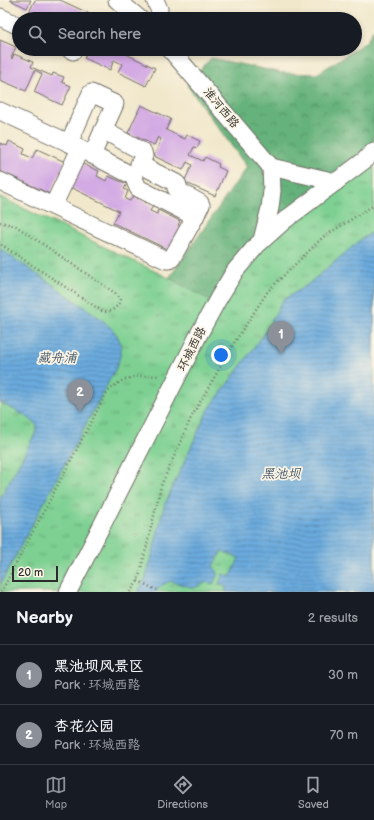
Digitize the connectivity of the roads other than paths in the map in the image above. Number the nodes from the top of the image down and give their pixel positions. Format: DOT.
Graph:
graph roads {
  1 [pos="117,0"];
  2 [pos="132,12"];
  3 [pos="0,17"];
  4 [pos="12,23"];
  5 [pos="176,56"];
  6 [pos="0,110"];
  7 [pos="103,130"];
  8 [pos="80,149"];
  9 [pos="374,151"];
  10 [pos="271,167"];
  11 [pos="136,170"];
  12 [pos="0,181"];
  13 [pos="336,182"];
  14 [pos="53,206"];
  15 [pos="262,240"];
  16 [pos="68,592"];
  1 -- 2 [label="street"];
  3 -- 4 [label="street"];
  5 -- 10 [label="street, 淮河西路"];
  6 -- 8 [label="street"];
  7 -- 8 [label="street"];
  7 -- 8 [label="street"];
  7 -- 11 [label="street"];
  8 -- 11 [label="street"];
  8 -- 14 [label="street"];
  9 -- 13 [label="street, 环城西路"];
  10 -- 13 [label="street"];
  10 -- 15 [label="street"];
  11 -- 14 [label="street"];
  12 -- 14 [label="street"];
  13 -- 15 [label="street, 环城西路"];
  15 -- 16 [label="street, 环城西路"];
}
